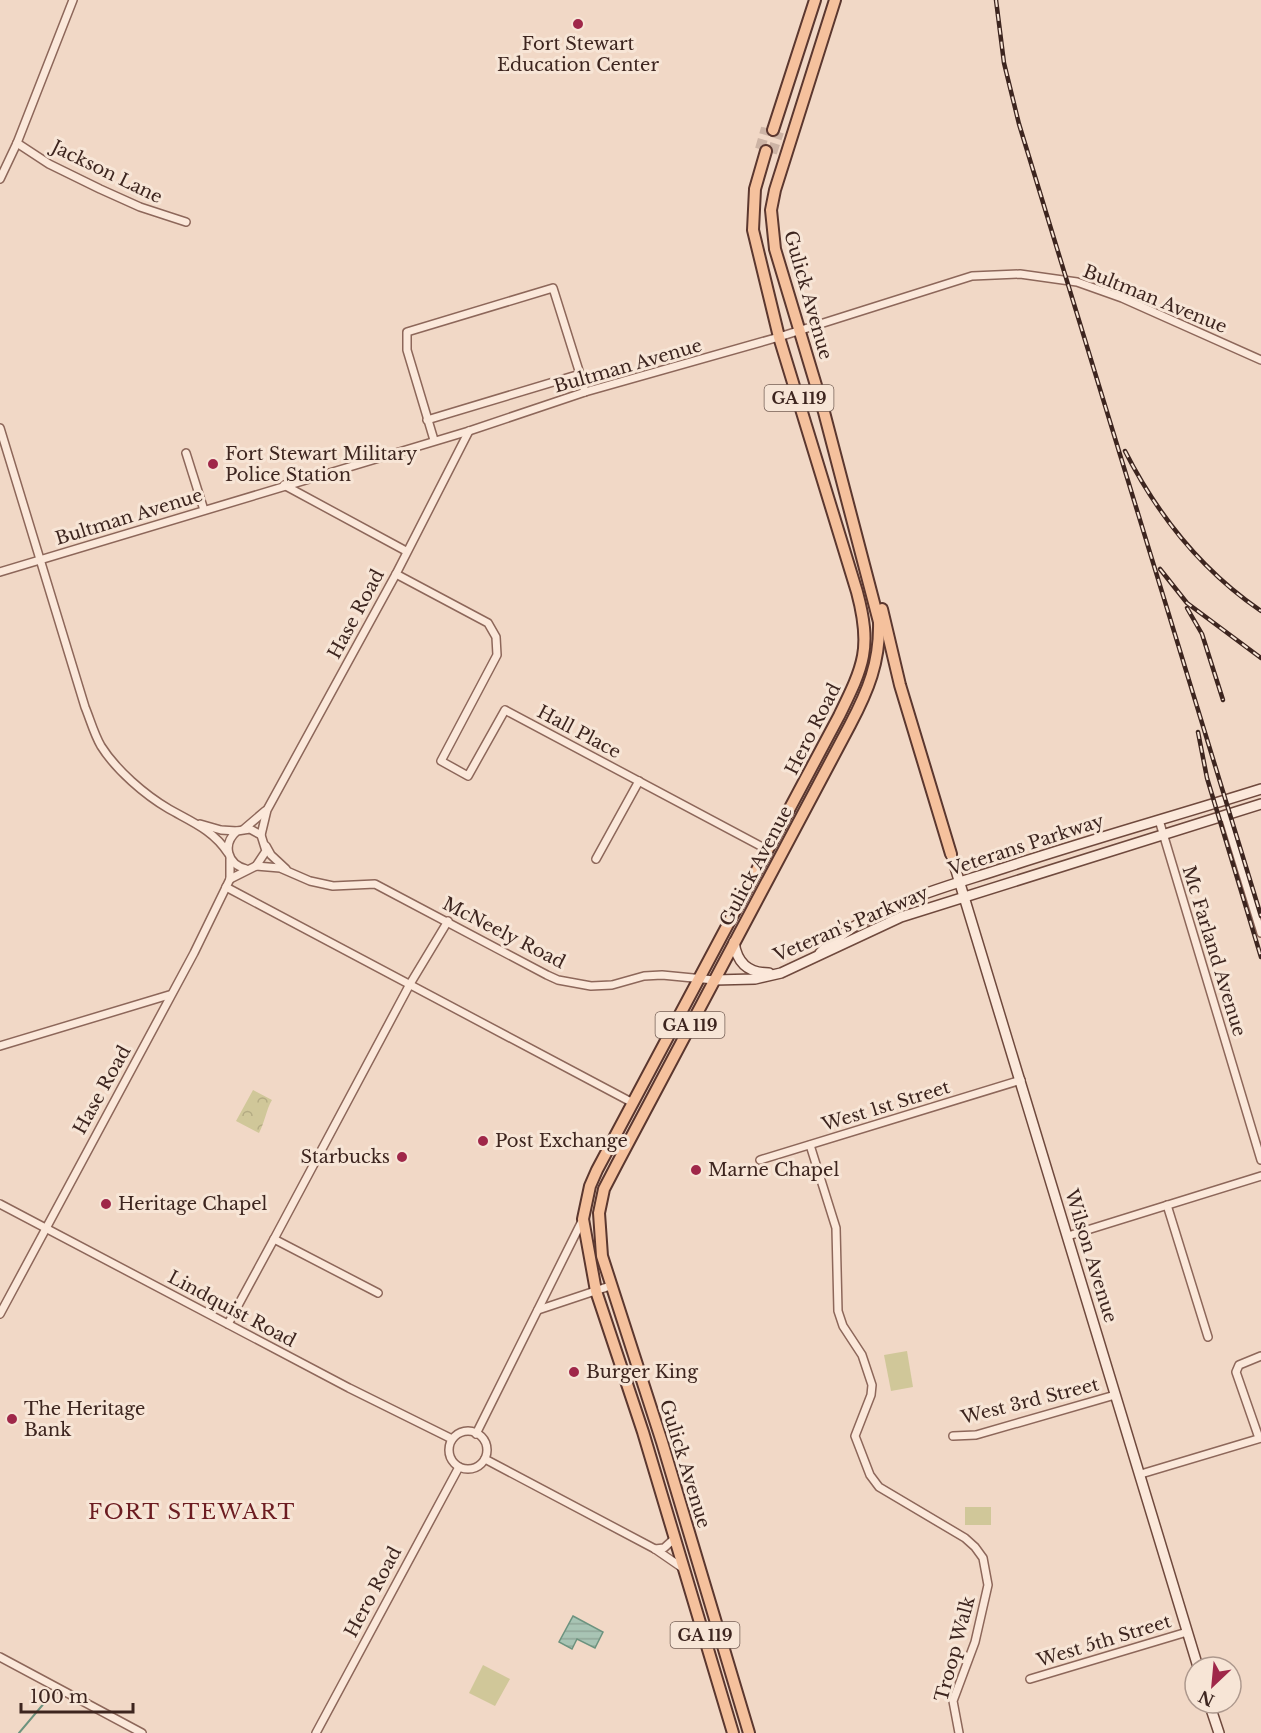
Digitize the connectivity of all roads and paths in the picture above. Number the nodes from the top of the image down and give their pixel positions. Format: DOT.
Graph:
graph roads {
  1 [pos="73,0"];
  2 [pos="815,0"];
  3 [pos="835,0"];
  4 [pos="773,130"];
  5 [pos="17,143"];
  6 [pos="765,154"];
  7 [pos="0,179"];
  8 [pos="186,222"];
  9 [pos="799,330"];
  10 [pos="779,337"];
  11 [pos="1261,360"];
  12 [pos="580,374"];
  13 [pos="585,392"];
  14 [pos="427,420"];
  15 [pos="0,428"];
  16 [pos="469,431"];
  17 [pos="434,440"];
  18 [pos="186,453"];
  19 [pos="284,485"];
  20 [pos="204,510"];
  21 [pos="857,538"];
  22 [pos="406,551"];
  23 [pos="39,560"];
  24 [pos="0,572"];
  25 [pos="396,574"];
  26 [pos="639,781"];
  27 [pos="1261,789"];
  28 [pos="1261,804"];
  29 [pos="267,810"];
  30 [pos="1225,816"];
  31 [pos="1159,820"];
  32 [pos="200,824"];
  33 [pos="240,830"];
  34 [pos="1163,834"];
  35 [pos="261,835"];
  36 [pos="266,846"];
  37 [pos="768,850"];
  38 [pos="951,854"];
  39 [pos="229,856"];
  40 [pos="596,859"];
  41 [pos="256,866"];
  42 [pos="246,869"];
  43 [pos="288,871"];
  44 [pos="960,882"];
  45 [pos="228,883"];
  46 [pos="964,897"];
  47 [pos="448,921"];
  48 [pos="1261,933"];
  49 [pos="735,942"];
  50 [pos="814,959"];
  51 [pos="781,973"];
  52 [pos="701,980"];
  53 [pos="714,980"];
  54 [pos="410,984"];
  55 [pos="169,995"];
  56 [pos="0,1046"];
  57 [pos="1021,1080"];
  58 [pos="633,1103"];
  59 [pos="810,1145"];
  60 [pos="760,1160"];
  61 [pos="1261,1160"];
  62 [pos="1261,1176"];
  63 [pos="0,1204"];
  64 [pos="1167,1205"];
  65 [pos="583,1219"];
  66 [pos="48,1228"];
  67 [pos="1068,1236"];
  68 [pos="274,1239"];
  69 [pos="610,1286"];
  70 [pos="596,1291"];
  71 [pos="378,1293"];
  72 [pos="538,1310"];
  73 [pos="0,1314"];
  74 [pos="228,1324"];
  75 [pos="1208,1336"];
  76 [pos="1261,1356"];
  77 [pos="1116,1395"];
  78 [pos="476,1434"];
  79 [pos="952,1436"];
  80 [pos="1260,1438"];
  81 [pos="452,1439"];
  82 [pos="485,1459"];
  83 [pos="459,1467"];
  84 [pos="1141,1474"];
  85 [pos="675,1538"];
  86 [pos="655,1549"];
  87 [pos="684,1569"];
  88 [pos="1187,1632"];
  89 [pos="1194,1655"];
  90 [pos="0,1657"];
  91 [pos="1030,1679"];
  92 [pos="1213,1715"];
  93 [pos="142,1733"];
  94 [pos="316,1733"];
  95 [pos="733,1733"];
  96 [pos="749,1733"];
  97 [pos="959,1733"];
  98 [pos="1219,1733"];
  1 -- 5 [label="street"];
  2 -- 4 [label="main road"];
  3 -- 9 [label="main road, Gulick Avenue / GA 119"];
  5 -- 7 [label="street"];
  5 -- 8 [label="street, Jackson Lane"];
  6 -- 10 [label="main road, GA 119"];
  9 -- 10 [label="street, Bultman Avenue"];
  9 -- 11 [label="street, Bultman Avenue"];
  9 -- 21 [label="main road, Gulick Avenue / GA 119"];
  10 -- 13 [label="street, Bultman Avenue"];
  10 -- 37 [label="main road, Hero Road / GA 119"];
  12 -- 13 [label="street"];
  12 -- 14 [label="street"];
  12 -- 14 [label="street"];
  13 -- 16 [label="street, Bultman Avenue"];
  14 -- 17 [label="street"];
  15 -- 23 [label="street"];
  16 -- 17 [label="street, Bultman Avenue"];
  16 -- 22 [label="street, Hase Road"];
  17 -- 19 [label="street, Bultman Avenue"];
  18 -- 20 [label="street"];
  19 -- 20 [label="street, Bultman Avenue"];
  19 -- 22 [label="street"];
  20 -- 23 [label="street, Bultman Avenue"];
  21 -- 38 [label="main road"];
  21 -- 49 [label="main road, Gulick Avenue / GA 119"];
  22 -- 25 [label="street, Hase Road"];
  23 -- 24 [label="street, Bultman Avenue"];
  23 -- 32 [label="street"];
  25 -- 26 [label="street, Hall Place"];
  25 -- 29 [label="street, Hase Road"];
  26 -- 37 [label="street, Hall Place"];
  26 -- 40 [label="street"];
  27 -- 31 [label="main road, Veterans Parkway"];
  28 -- 30 [label="main road, Veterans Parkway"];
  29 -- 33 [label="street"];
  29 -- 35 [label="street"];
  30 -- 34 [label="main road, Veterans Parkway"];
  30 -- 48 [label="street"];
  31 -- 34 [label="street, Mc Farland Avenue"];
  31 -- 44 [label="main road, Veterans Parkway"];
  32 -- 33 [label="street"];
  32 -- 39 [label="street"];
  33 -- 35 [label="street"];
  33 -- 39 [label="street"];
  34 -- 46 [label="main road, Veterans Parkway"];
  34 -- 61 [label="street, Mc Farland Avenue"];
  35 -- 36 [label="street"];
  36 -- 41 [label="street"];
  36 -- 43 [label="street"];
  37 -- 52 [label="main road, Hero Road / GA 119"];
  38 -- 44 [label="main road, Wilson Avenue"];
  39 -- 42 [label="street"];
  39 -- 45 [label="street"];
  41 -- 42 [label="street"];
  41 -- 43 [label="street"];
  42 -- 45 [label="street"];
  43 -- 47 [label="street, McNeely Road"];
  44 -- 46 [label="main road, Wilson Avenue"];
  44 -- 50 [label="main road, Veterans Parkway"];
  45 -- 54 [label="street"];
  45 -- 55 [label="street, Hase Road"];
  46 -- 50 [label="main road, Veteran's Parkway"];
  46 -- 57 [label="main road, Wilson Avenue"];
  47 -- 52 [label="street, McNeely Road"];
  47 -- 54 [label="street"];
  49 -- 51 [label="main road"];
  49 -- 53 [label="main road, Gulick Avenue / GA 119"];
  50 -- 51 [label="main road, Veteran's Parkway"];
  51 -- 53 [label="main road, Veteran's Parkway"];
  52 -- 53 [label="street, McNeely Road"];
  52 -- 58 [label="main road, Hero Road / GA 119"];
  53 -- 69 [label="main road, Gulick Avenue / GA 119"];
  54 -- 58 [label="street"];
  54 -- 68 [label="street"];
  55 -- 56 [label="street"];
  55 -- 66 [label="street, Hase Road"];
  57 -- 59 [label="street, West 1st Street"];
  57 -- 67 [label="main road, Wilson Avenue"];
  58 -- 65 [label="main road, Hero Road / GA 119"];
  59 -- 60 [label="street, West 1st Street"];
  59 -- 97 [label="street, Troop Walk"];
  62 -- 64 [label="street"];
  63 -- 66 [label="street, Lindquist Road"];
  64 -- 67 [label="street"];
  64 -- 75 [label="street"];
  65 -- 70 [label="main road, Gulick Avenue / GA 119"];
  65 -- 72 [label="street"];
  66 -- 73 [label="street, Hase Road"];
  66 -- 74 [label="street, Lindquist Road"];
  67 -- 77 [label="main road, Wilson Avenue"];
  68 -- 71 [label="street"];
  68 -- 74 [label="street"];
  69 -- 70 [label="street"];
  69 -- 96 [label="main road, Gulick Avenue / GA 119"];
  70 -- 72 [label="street"];
  70 -- 85 [label="main road, Gulick Avenue / GA 119"];
  72 -- 78 [label="street"];
  74 -- 81 [label="street, Lindquist Road"];
  76 -- 80 [label="street"];
  77 -- 79 [label="street, West 3rd Street"];
  77 -- 84 [label="main road, Wilson Avenue"];
  78 -- 81 [label="street"];
  78 -- 82 [label="street"];
  80 -- 84 [label="street"];
  81 -- 83 [label="street"];
  82 -- 83 [label="street"];
  82 -- 86 [label="street"];
  83 -- 94 [label="street, Hero Road"];
  84 -- 88 [label="main road, Wilson Avenue"];
  85 -- 86 [label="street"];
  85 -- 87 [label="main road, Gulick Avenue / GA 119"];
  86 -- 87 [label="street"];
  87 -- 95 [label="main road, Gulick Avenue / GA 119"];
  88 -- 89 [label="main road, Wilson Avenue"];
  88 -- 91 [label="street, West 5th Street"];
  90 -- 93 [label="street"];
  92 -- 98 [label="main road"];
}
